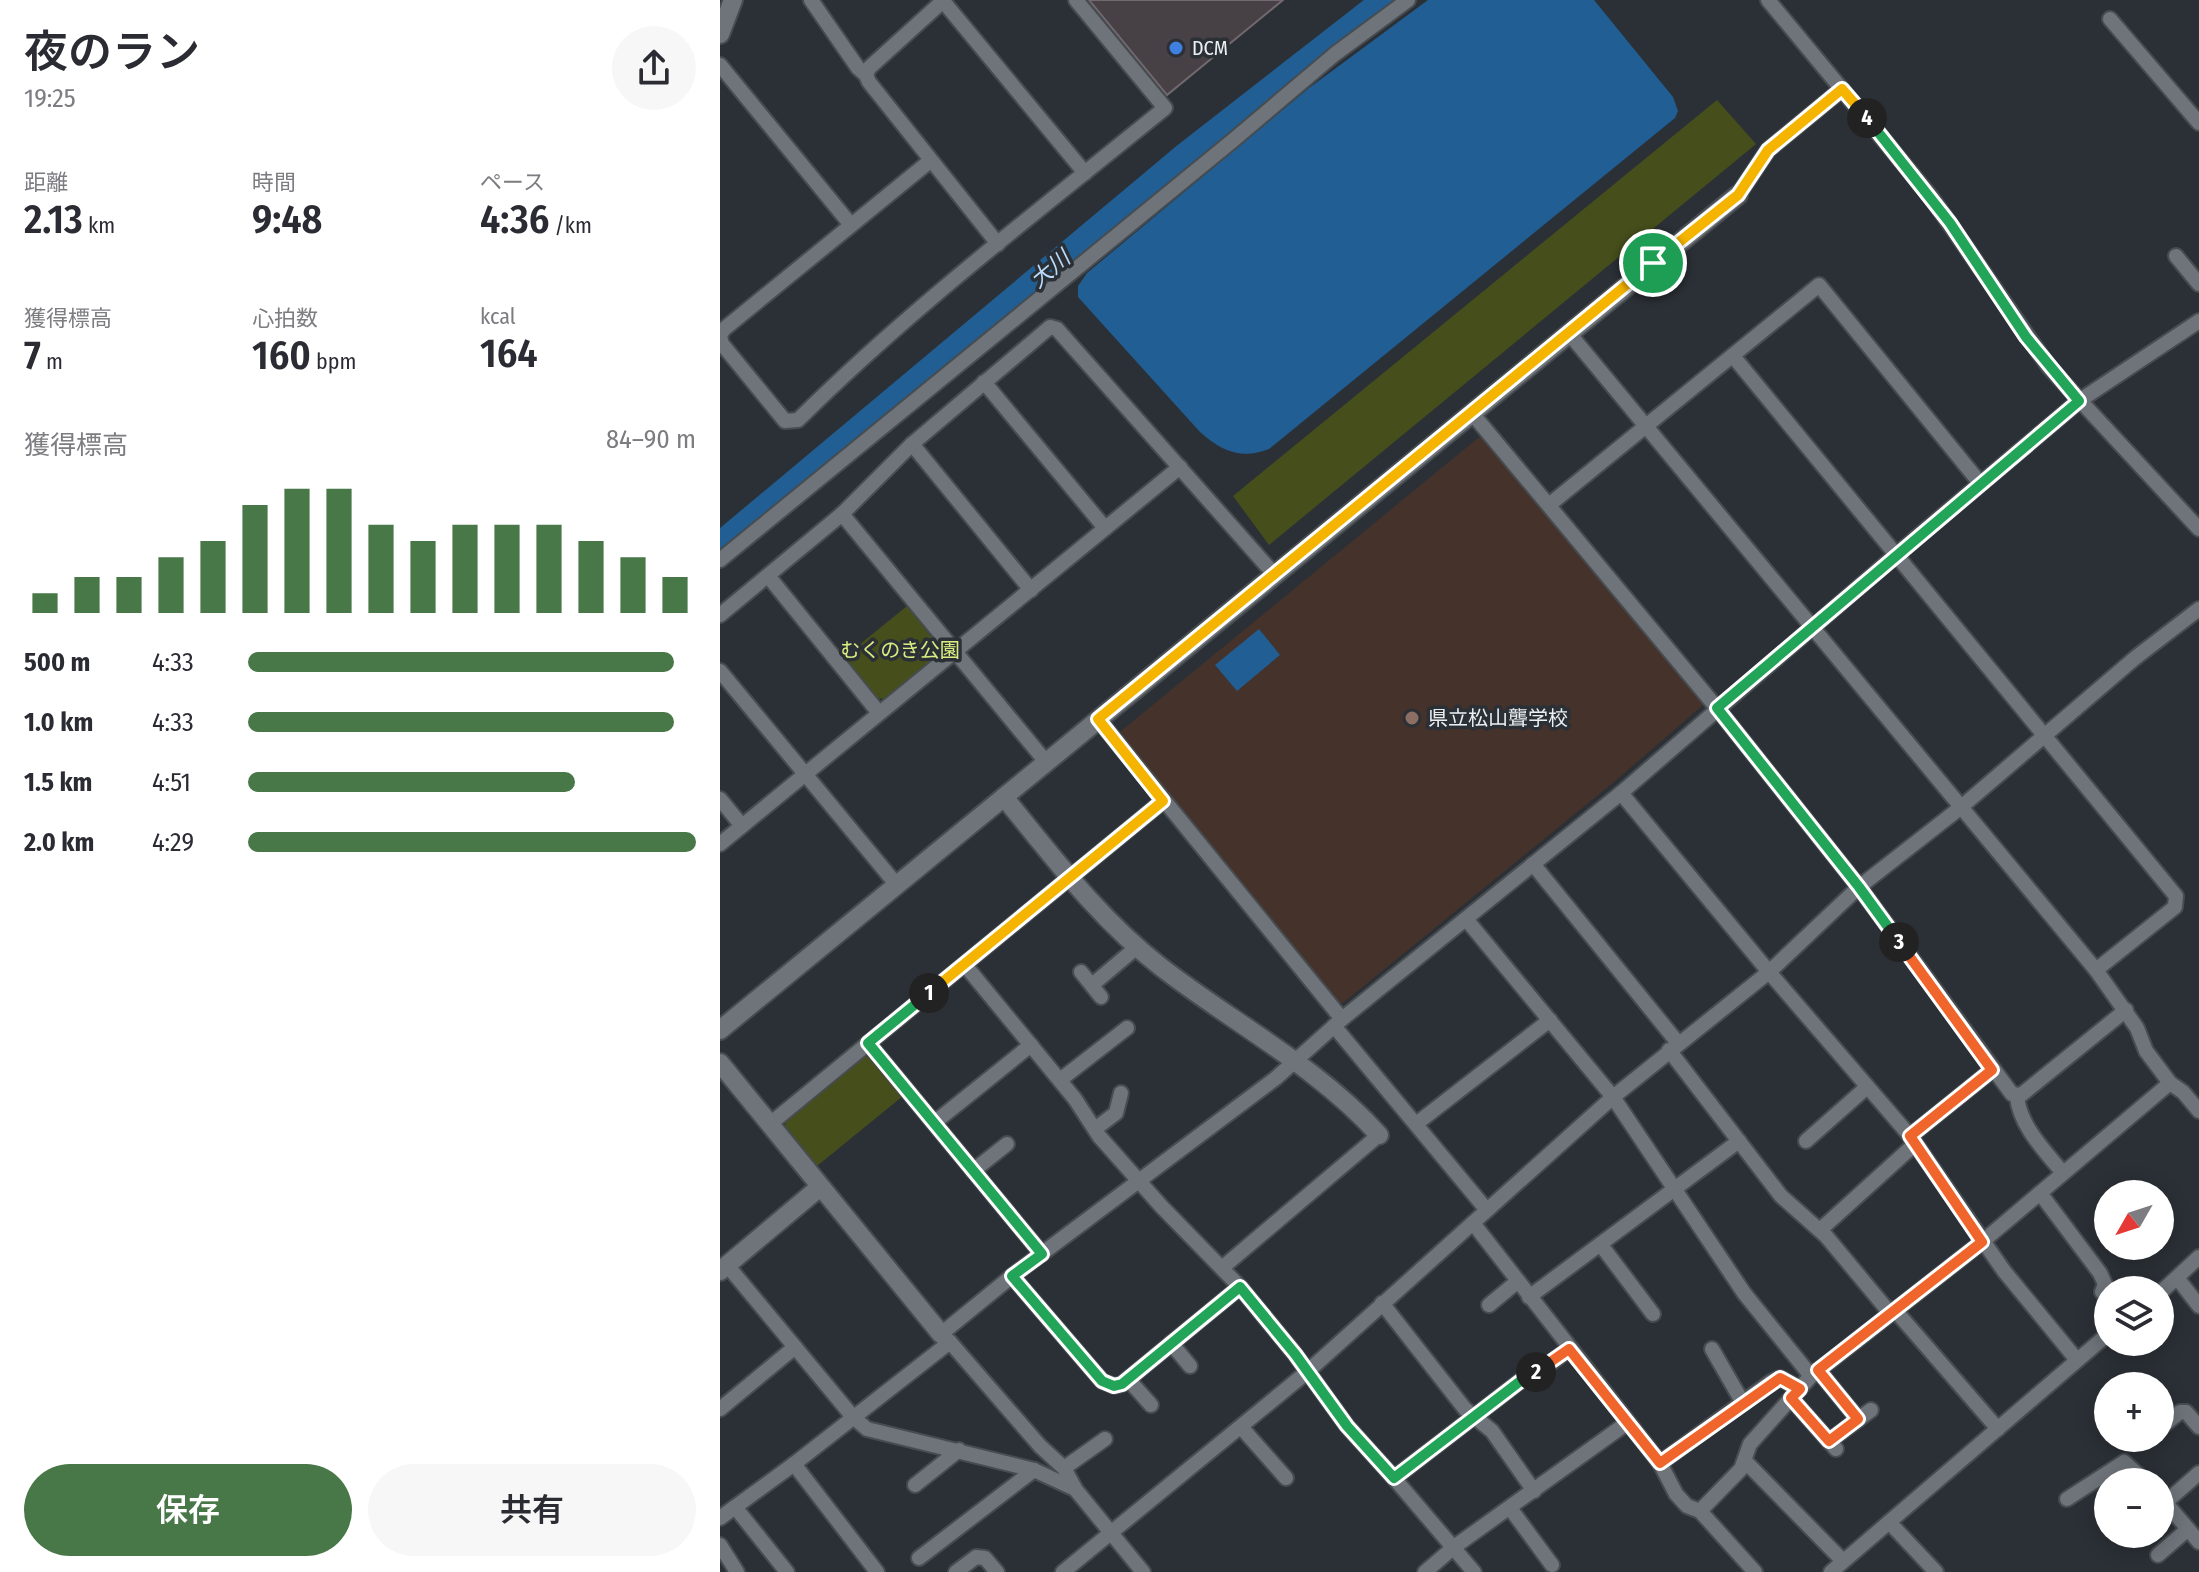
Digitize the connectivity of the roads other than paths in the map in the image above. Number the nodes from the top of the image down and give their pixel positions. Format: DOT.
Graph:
graph roads {
  1 [pos="733,0"];
  2 [pos="811,0"];
  3 [pos="944,0"];
  4 [pos="1076,0"];
  5 [pos="1408,0"];
  6 [pos="1768,0"];
  7 [pos="2110,19"];
  8 [pos="720,34"];
  9 [pos="720,65"];
  10 [pos="866,75"];
  11 [pos="1842,89"];
  12 [pos="2199,123"];
  13 [pos="930,161"];
  14 [pos="1085,173"];
  15 [pos="1738,195"];
  16 [pos="851,225"];
  17 [pos="998,244"];
  18 [pos="2176,256"];
  19 [pos="2199,284"];
  20 [pos="2199,321"];
  21 [pos="1568,332"];
  22 [pos="720,336"];
  23 [pos="1733,356"];
  24 [pos="984,382"];
  25 [pos="2079,401"];
  26 [pos="1471,412"];
  27 [pos="1646,426"];
  28 [pos="912,444"];
  29 [pos="1180,467"];
  30 [pos="1980,483"];
  31 [pos="1549,505"];
  32 [pos="842,514"];
  33 [pos="1105,528"];
  34 [pos="2199,529"];
  35 [pos="1896,555"];
  36 [pos="720,560"];
  37 [pos="1274,574"];
  38 [pos="769,577"];
  39 [pos="1031,590"];
  40 [pos="2199,609"];
  41 [pos="720,615"];
  42 [pos="1811,628"];
  43 [pos="955,652"];
  44 [pos="720,671"];
  45 [pos="1717,708"];
  46 [pos="879,713"];
  47 [pos="1098,719"];
  48 [pos="2044,736"];
  49 [pos="1046,762"];
  50 [pos="804,775"];
  51 [pos="1621,793"];
  52 [pos="1004,797"];
  53 [pos="720,799"];
  54 [pos="1163,801"];
  55 [pos="1960,808"];
  56 [pos="742,826"];
  57 [pos="720,844"];
  58 [pos="1533,864"];
  59 [pos="1069,877"];
  60 [pos="896,884"];
  61 [pos="1859,887"];
  62 [pos="1466,919"];
  63 [pos="1137,947"];
  64 [pos="965,965"];
  65 [pos="2096,970"];
  66 [pos="1081,972"];
  67 [pos="1769,972"];
  68 [pos="2126,1010"];
  69 [pos="1550,1020"];
  70 [pos="1338,1023"];
  71 [pos="1127,1028"];
  72 [pos="720,1030"];
  73 [pos="868,1043"];
  74 [pos="1031,1045"];
  75 [pos="1674,1047"];
  76 [pos="1295,1061"];
  77 [pos="720,1063"];
  78 [pos="1992,1070"];
  79 [pos="1060,1080"];
  80 [pos="2170,1083"];
  81 [pos="1867,1087"];
  82 [pos="1121,1093"];
  83 [pos="1613,1097"];
  84 [pos="2017,1097"];
  85 [pos="2199,1111"];
  86 [pos="934,1123"];
  87 [pos="770,1124"];
  88 [pos="1416,1124"];
  89 [pos="1095,1129"];
  90 [pos="1379,1135"];
  91 [pos="1913,1140"];
  92 [pos="1739,1141"];
  93 [pos="1806,1141"];
  94 [pos="1007,1144"];
  95 [pos="973,1171"];
  96 [pos="2063,1173"];
  97 [pos="1139,1182"];
  98 [pos="820,1187"];
  99 [pos="1676,1190"];
  100 [pos="2040,1193"];
  101 [pos="1486,1209"];
  102 [pos="1473,1223"];
  103 [pos="1820,1230"];
  104 [pos="1982,1242"];
  105 [pos="1601,1245"];
  106 [pos="1042,1254"];
  107 [pos="2199,1257"];
  108 [pos="1223,1267"];
  109 [pos="724,1268"];
  110 [pos="1012,1276"];
  111 [pos="2101,1276"];
  112 [pos="2178,1279"];
  113 [pos="1518,1281"];
  114 [pos="2174,1282"];
  115 [pos="1240,1287"];
  116 [pos="1529,1297"];
  117 [pos="1382,1303"];
  118 [pos="1489,1305"];
  119 [pos="2199,1306"];
  120 [pos="1892,1311"];
  121 [pos="1653,1314"];
  122 [pos="946,1338"];
  123 [pos="1171,1343"];
  124 [pos="2094,1346"];
  125 [pos="795,1347"];
  126 [pos="1569,1349"];
  127 [pos="1712,1349"];
  128 [pos="2077,1360"];
  129 [pos="1190,1366"];
  130 [pos="1307,1372"];
  131 [pos="1814,1373"];
  132 [pos="1128,1379"];
  133 [pos="1795,1393"];
  134 [pos="1743,1403"];
  135 [pos="1151,1405"];
  136 [pos="720,1409"];
  137 [pos="1871,1410"];
  138 [pos="853,1417"];
  139 [pos="1473,1417"];
  140 [pos="2174,1417"];
  141 [pos="1858,1419"];
  142 [pos="1627,1423"];
  143 [pos="1241,1427"];
  144 [pos="2199,1427"];
  145 [pos="1998,1429"];
  146 [pos="1105,1439"];
  147 [pos="959,1450"];
  148 [pos="1745,1461"];
  149 [pos="1660,1463"];
  150 [pos="794,1464"];
  151 [pos="1064,1468"];
  152 [pos="1034,1470"];
  153 [pos="2199,1473"];
  154 [pos="1286,1478"];
  155 [pos="1394,1478"];
  156 [pos="2094,1481"];
  157 [pos="915,1485"];
  158 [pos="1076,1490"];
  159 [pos="1534,1491"];
  160 [pos="2174,1491"];
  161 [pos="2067,1499"];
  162 [pos="735,1507"];
  163 [pos="1510,1508"];
  164 [pos="1700,1511"];
  165 [pos="2174,1512"];
  166 [pos="720,1518"];
  167 [pos="1889,1522"];
  168 [pos="2188,1529"];
  169 [pos="1111,1534"];
  170 [pos="2199,1542"];
  171 [pos="720,1545"];
  172 [pos="1454,1547"];
  173 [pos="2158,1555"];
  174 [pos="919,1558"];
  175 [pos="1843,1561"];
  176 [pos="1552,1565"];
  177 [pos="737,1572"];
  178 [pos="787,1572"];
  179 [pos="877,1572"];
  180 [pos="956,1572"];
  181 [pos="997,1572"];
  182 [pos="1063,1572"];
  183 [pos="1143,1572"];
  184 [pos="1425,1572"];
  185 [pos="1474,1572"];
  186 [pos="1755,1572"];
  187 [pos="1831,1572"];
  188 [pos="1936,1572"];
  1 -- 8 [label="street"];
  2 -- 10 [label="street"];
  3 -- 10 [label="street"];
  3 -- 14 [label="street"];
  4 -- 14 [label="street"];
  5 -- 36 [label="street"];
  6 -- 11 [label="street"];
  7 -- 12 [label="street"];
  9 -- 16 [label="street"];
  10 -- 13 [label="street"];
  11 -- 15 [label="street"];
  11 -- 25 [label="street"];
  13 -- 16 [label="street"];
  13 -- 17 [label="street"];
  14 -- 17 [label="street"];
  15 -- 21 [label="street"];
  16 -- 22 [label="street"];
  17 -- 22 [label="street"];
  18 -- 19 [label="street"];
  20 -- 25 [label="street"];
  21 -- 26 [label="street"];
  21 -- 27 [label="street"];
  23 -- 27 [label="street"];
  23 -- 30 [label="street"];
  23 -- 35 [label="street"];
  24 -- 28 [label="street"];
  24 -- 29 [label="street"];
  24 -- 33 [label="street"];
  25 -- 30 [label="street"];
  25 -- 34 [label="street"];
  26 -- 31 [label="street"];
  26 -- 37 [label="street"];
  27 -- 31 [label="street"];
  27 -- 42 [label="street"];
  28 -- 32 [label="street"];
  28 -- 39 [label="street"];
  29 -- 33 [label="street"];
  29 -- 37 [label="street"];
  30 -- 35 [label="street"];
  31 -- 45 [label="street"];
  32 -- 38 [label="street"];
  32 -- 43 [label="street"];
  33 -- 39 [label="street"];
  35 -- 42 [label="street"];
  35 -- 48 [label="street"];
  37 -- 47 [label="street"];
  38 -- 41 [label="street"];
  38 -- 46 [label="street"];
  39 -- 43 [label="street"];
  40 -- 48 [label="street"];
  42 -- 45 [label="street"];
  42 -- 55 [label="street"];
  43 -- 46 [label="street"];
  43 -- 49 [label="street"];
  44 -- 50 [label="street"];
  45 -- 51 [label="street"];
  45 -- 61 [label="street"];
  46 -- 50 [label="street"];
  47 -- 49 [label="street"];
  47 -- 54 [label="street"];
  48 -- 55 [label="street"];
  48 -- 65 [label="street"];
  49 -- 52 [label="street"];
  50 -- 56 [label="street"];
  50 -- 60 [label="street"];
  51 -- 58 [label="street"];
  51 -- 67 [label="street"];
  52 -- 59 [label="street"];
  52 -- 60 [label="street"];
  53 -- 56 [label="street"];
  54 -- 59 [label="street"];
  54 -- 70 [label="street"];
  55 -- 61 [label="street"];
  55 -- 65 [label="street"];
  56 -- 57 [label="street"];
  58 -- 62 [label="street"];
  58 -- 75 [label="street"];
  59 -- 63 [label="street"];
  59 -- 64 [label="street"];
  60 -- 72 [label="street"];
  61 -- 67 [label="street"];
  61 -- 78 [label="street"];
  62 -- 69 [label="street"];
  62 -- 70 [label="street"];
  63 -- 66 [label="street"];
  63 -- 76 [label="street"];
  64 -- 73 [label="street"];
  64 -- 74 [label="street"];
  65 -- 68 [label="street"];
  67 -- 75 [label="street"];
  67 -- 81 [label="street"];
  68 -- 80 [label="street"];
  68 -- 84 [label="street"];
  69 -- 83 [label="street"];
  69 -- 88 [label="street"];
  70 -- 76 [label="street"];
  70 -- 88 [label="street"];
  71 -- 79 [label="street"];
  73 -- 86 [label="street"];
  73 -- 87 [label="street"];
  74 -- 79 [label="street"];
  74 -- 86 [label="street"];
  75 -- 83 [label="street"];
  75 -- 92 [label="street"];
  76 -- 90 [label="street"];
  76 -- 97 [label="street"];
  77 -- 87 [label="street"];
  78 -- 84 [label="street"];
  78 -- 91 [label="street"];
  79 -- 89 [label="street"];
  80 -- 85 [label="street"];
  80 -- 96 [label="street"];
  81 -- 91 [label="street"];
  81 -- 93 [label="street"];
  82 -- 89 [label="street"];
  83 -- 99 [label="street"];
  83 -- 101 [label="street"];
  84 -- 96 [label="street"];
  86 -- 95 [label="street"];
  87 -- 98 [label="street"];
  88 -- 101 [label="street"];
  89 -- 97 [label="street"];
  90 -- 108 [label="street"];
  91 -- 103 [label="street"];
  91 -- 104 [label="street"];
  92 -- 99 [label="street"];
  92 -- 103 [label="street"];
  94 -- 95 [label="street"];
  95 -- 106 [label="street"];
  96 -- 100 [label="street"];
  97 -- 106 [label="street"];
  97 -- 108 [label="street"];
  98 -- 109 [label="street"];
  98 -- 122 [label="street"];
  99 -- 105 [label="street"];
  99 -- 131 [label="street"];
  100 -- 104 [label="street"];
  100 -- 111 [label="street"];
  101 -- 102 [label="street"];
  102 -- 113 [label="street"];
  102 -- 117 [label="street"];
  103 -- 120 [label="street"];
  104 -- 120 [label="street"];
  104 -- 128 [label="street"];
  105 -- 116 [label="street"];
  105 -- 121 [label="street"];
  106 -- 110 [label="street"];
  107 -- 112 [label="street"];
  108 -- 115 [label="street"];
  109 -- 125 [label="street"];
  110 -- 122 [label="street"];
  110 -- 132 [label="street"];
  112 -- 114 [label="street"];
  112 -- 119 [label="street"];
  113 -- 116 [label="street"];
  113 -- 118 [label="street"];
  115 -- 123 [label="street"];
  115 -- 130 [label="street"];
  116 -- 126 [label="street"];
  117 -- 130 [label="street"];
  117 -- 139 [label="street"];
  120 -- 131 [label="street"];
  120 -- 145 [label="street"];
  122 -- 138 [label="street"];
  122 -- 151 [label="street"];
  123 -- 129 [label="street"];
  123 -- 132 [label="street"];
  124 -- 128 [label="street"];
  125 -- 136 [label="street"];
  125 -- 138 [label="street"];
  126 -- 139 [label="street"];
  126 -- 142 [label="street"];
  127 -- 134 [label="street"];
  128 -- 145 [label="street"];
  130 -- 143 [label="street"];
  130 -- 155 [label="street"];
  131 -- 133 [label="street"];
  131 -- 141 [label="street"];
  132 -- 135 [label="street"];
  133 -- 134 [label="street"];
  133 -- 141 [label="street"];
  133 -- 148 [label="street"];
  134 -- 149 [label="street"];
  137 -- 141 [label="street"];
  138 -- 147 [label="street"];
  138 -- 150 [label="street"];
  139 -- 155 [label="street"];
  139 -- 159 [label="street"];
  140 -- 144 [label="street"];
  142 -- 149 [label="street"];
  142 -- 159 [label="street"];
  143 -- 154 [label="street"];
  143 -- 169 [label="street"];
  145 -- 167 [label="street"];
  146 -- 151 [label="street"];
  147 -- 152 [label="street"];
  147 -- 157 [label="street"];
  148 -- 164 [label="street"];
  148 -- 175 [label="street"];
  149 -- 164 [label="street"];
  150 -- 162 [label="street"];
  150 -- 179 [label="street"];
  151 -- 158 [label="street"];
  152 -- 158 [label="street"];
  152 -- 174 [label="street"];
  153 -- 160 [label="street"];
  155 -- 172 [label="street"];
  156 -- 161 [label="street"];
  158 -- 169 [label="street"];
  159 -- 163 [label="street"];
  162 -- 166 [label="street"];
  162 -- 178 [label="street"];
  163 -- 172 [label="street"];
  163 -- 176 [label="street"];
  164 -- 186 [label="street"];
  165 -- 168 [label="street"];
  167 -- 175 [label="street"];
  167 -- 188 [label="street"];
  168 -- 170 [label="street"];
  168 -- 173 [label="street"];
  169 -- 182 [label="street"];
  169 -- 183 [label="street"];
  171 -- 177 [label="street"];
  172 -- 184 [label="street"];
  172 -- 185 [label="street"];
  175 -- 187 [label="street"];
  180 -- 181 [label="street"];
}
